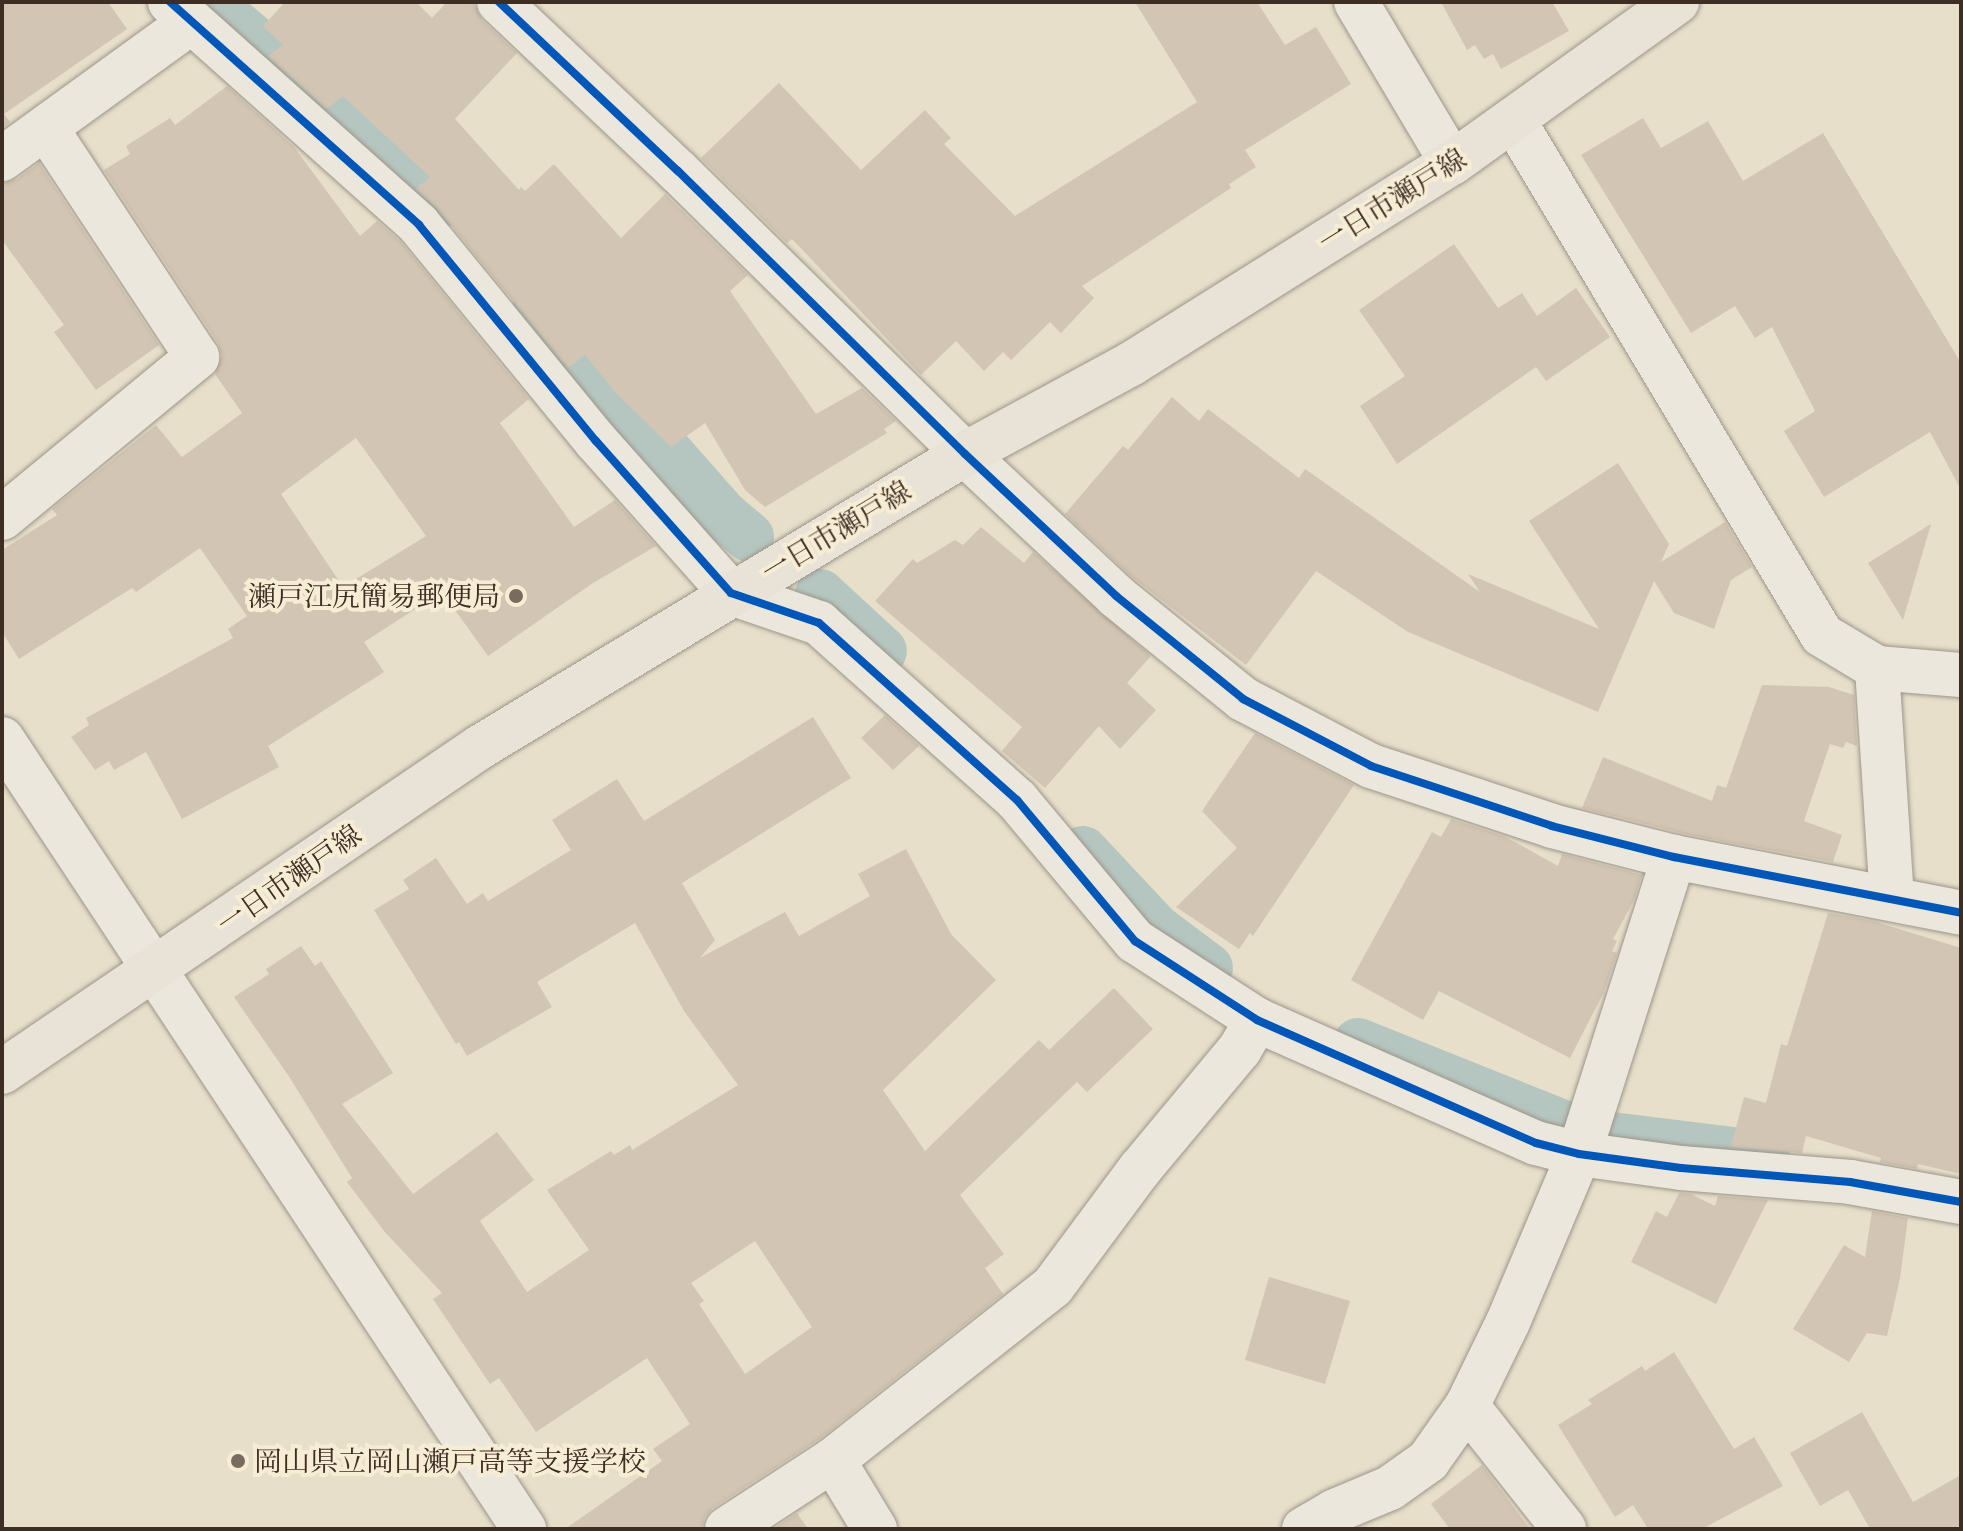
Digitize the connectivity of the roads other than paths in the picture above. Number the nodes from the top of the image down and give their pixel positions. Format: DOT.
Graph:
graph roads {
  1 [pos="499,2"];
  2 [pos="1356,2"];
  3 [pos="1677,2"];
  4 [pos="181,12"];
  5 [pos="1514,121"];
  6 [pos="46,128"];
  7 [pos="2,159"];
  8 [pos="1452,163"];
  9 [pos="965,454"];
  10 [pos="2,518"];
  11 [pos="731,593"];
  12 [pos="1877,668"];
  13 [pos="1961,675"];
  14 [pos="2,739"];
  15 [pos="1674,857"];
  16 [pos="1892,898"];
  17 [pos="1961,913"];
  18 [pos="154,972"];
  19 [pos="1257,1020"];
  20 [pos="2,1072"];
  21 [pos="1579,1154"];
  22 [pos="1961,1202"];
  23 [pos="1467,1406"];
  24 [pos="833,1460"];
  25 [pos="524,1529"];
  26 [pos="727,1529"];
  27 [pos="875,1529"];
  28 [pos="1304,1529"];
  29 [pos="1564,1529"];
  1 -- 9 [label="street"];
  2 -- 8 [label="street"];
  3 -- 5 [label="main road, 一日市瀬戸線"];
  4 -- 6 [label="street"];
  4 -- 11 [label="street"];
  5 -- 8 [label="main road, 一日市瀬戸線"];
  5 -- 12 [label="street"];
  6 -- 7 [label="street"];
  6 -- 10 [label="street"];
  8 -- 9 [label="main road, 一日市瀬戸線"];
  9 -- 11 [label="main road, 一日市瀬戸線"];
  9 -- 15 [label="street"];
  11 -- 18 [label="main road, 一日市瀬戸線"];
  11 -- 19 [label="street"];
  12 -- 13 [label="street"];
  12 -- 16 [label="street"];
  14 -- 18 [label="street"];
  15 -- 16 [label="street"];
  15 -- 21 [label="street"];
  16 -- 17 [label="street"];
  18 -- 20 [label="main road, 一日市瀬戸線"];
  18 -- 25 [label="street"];
  19 -- 21 [label="street"];
  19 -- 24 [label="street"];
  21 -- 22 [label="street"];
  21 -- 23 [label="street"];
  23 -- 28 [label="street"];
  23 -- 29 [label="street"];
  24 -- 26 [label="street"];
  24 -- 27 [label="street"];
}
